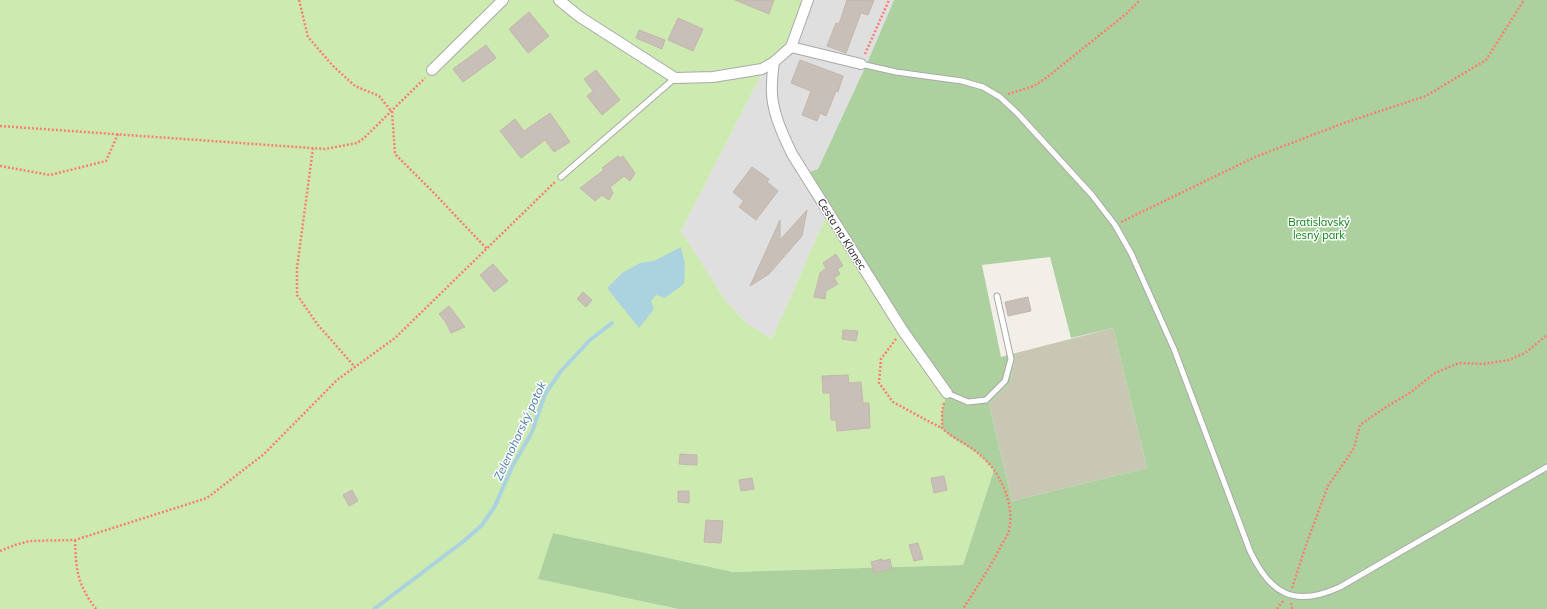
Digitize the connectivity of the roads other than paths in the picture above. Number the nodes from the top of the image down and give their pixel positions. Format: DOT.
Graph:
graph roads {
  1 [pos="503,0"];
  2 [pos="559,0"];
  3 [pos="808,0"];
  4 [pos="791,47"];
  5 [pos="774,62"];
  6 [pos="861,64"];
  7 [pos="432,70"];
  8 [pos="676,78"];
  9 [pos="561,177"];
  10 [pos="997,296"];
  11 [pos="947,393"];
  12 [pos="1547,467"];
  1 -- 7 [label="street"];
  2 -- 8 [label="street"];
  3 -- 4 [label="street"];
  4 -- 5 [label="street"];
  4 -- 6 [label="street"];
  5 -- 8 [label="street"];
  5 -- 11 [label="street, Cesta na Klanec"];
  6 -- 12 [label="lane"];
  8 -- 9 [label="lane"];
  10 -- 11 [label="lane"];
}
